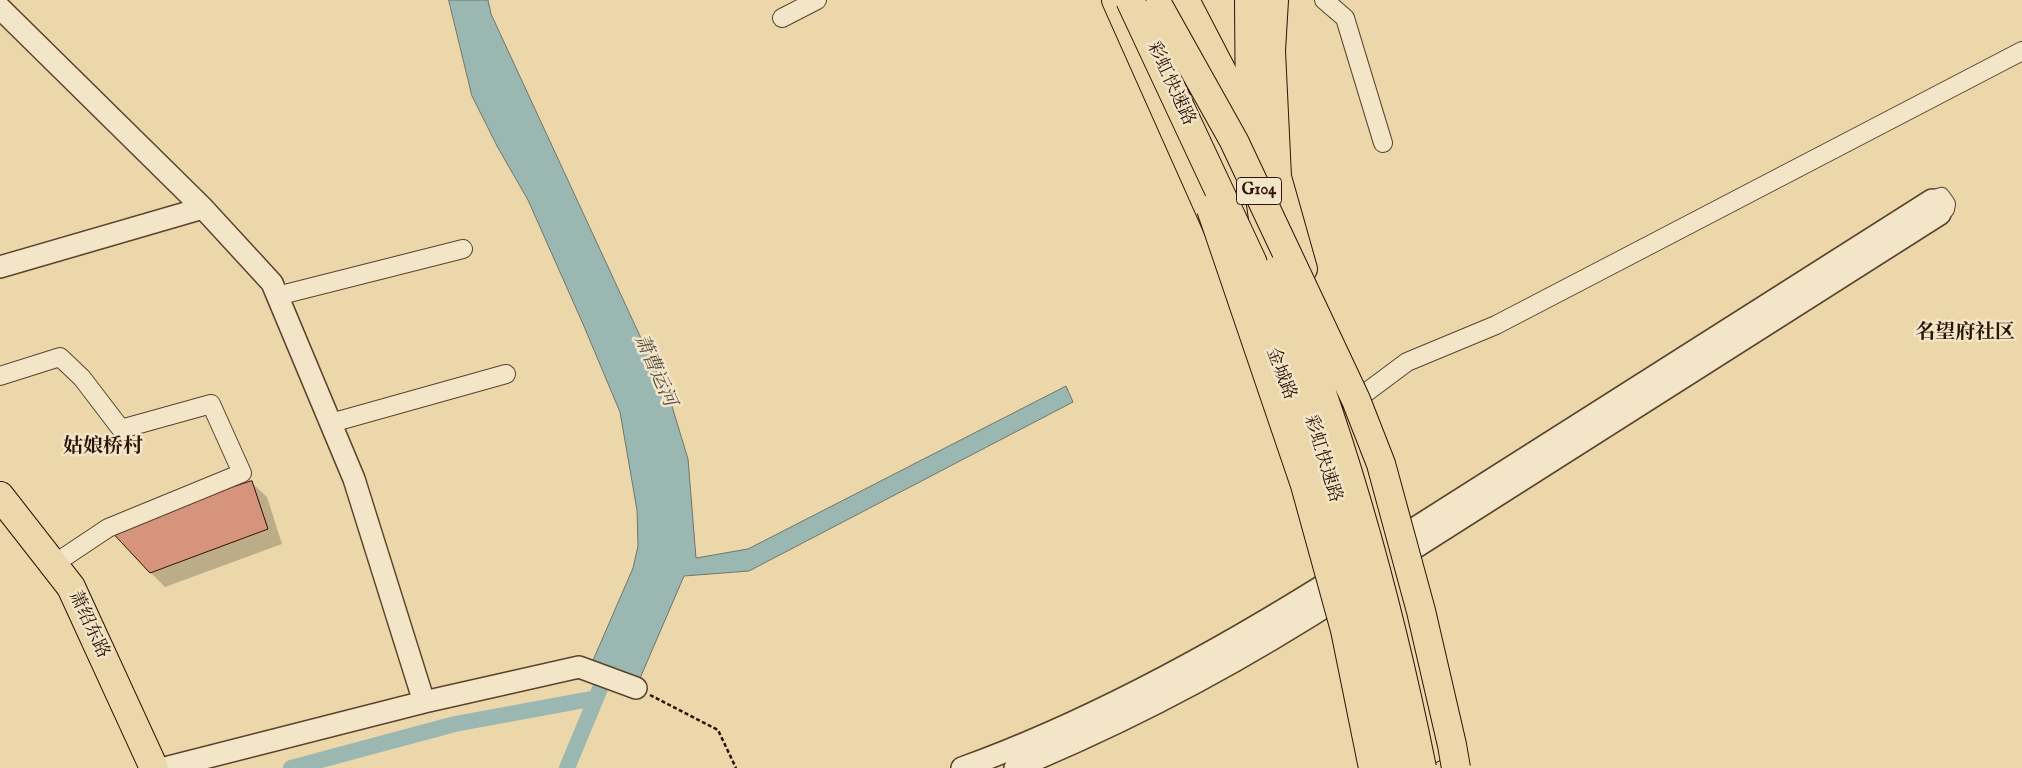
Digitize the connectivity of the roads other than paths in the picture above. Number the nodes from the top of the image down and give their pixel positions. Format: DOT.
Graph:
graph roads {
  1 [pos="817,0"];
  2 [pos="1116,0"];
  3 [pos="1130,0"];
  4 [pos="1185,0"];
  5 [pos="1249,0"];
  6 [pos="1274,0"];
  7 [pos="1324,0"];
  8 [pos="1157,4"];
  9 [pos="0,8"];
  10 [pos="782,18"];
  11 [pos="2022,51"];
  12 [pos="1170,81"];
  13 [pos="1250,126"];
  14 [pos="1383,143"];
  15 [pos="1277,177"];
  16 [pos="1936,207"];
  17 [pos="203,208"];
  18 [pos="463,249"];
  19 [pos="0,267"];
  20 [pos="277,296"];
  21 [pos="506,374"];
  22 [pos="0,376"];
  23 [pos="1285,381"];
  24 [pos="1356,400"];
  25 [pos="331,423"];
  26 [pos="0,496"];
  27 [pos="1393,552"];
  28 [pos="54,564"];
  29 [pos="1344,583"];
  30 [pos="636,688"];
  31 [pos="424,702"];
  32 [pos="154,768"];
  33 [pos="165,768"];
  34 [pos="962,768"];
  35 [pos="1015,768"];
  36 [pos="1374,768"];
  37 [pos="1385,768"];
  38 [pos="1399,768"];
  39 [pos="1422,768"];
  40 [pos="1435,768"];
  41 [pos="1456,768"];
  1 -- 10 [label="street"];
  2 -- 23 [label="main road, 金城路"];
  3 -- 12 [label="main road, 彩虹快速路, bridge"];
  4 -- 13 [label="main road"];
  5 -- 13 [label="main road, G104"];
  6 -- 15 [label="main road, G104"];
  7 -- 14 [label="street"];
  8 -- 24 [label="main road, bridge"];
  8 -- 39 [label="main road, 彩虹快速路, bridge"];
  9 -- 17 [label="street"];
  11 -- 24 [label="street"];
  12 -- 36 [label="main road, bridge"];
  12 -- 38 [label="main road, 彩虹快速路, bridge"];
  13 -- 15 [label="main road"];
  13 -- 23 [label="main road, G104"];
  15 -- 27 [label="main road"];
  16 -- 27 [label="street"];
  17 -- 19 [label="street"];
  17 -- 20 [label="street"];
  18 -- 20 [label="street"];
  20 -- 25 [label="street"];
  21 -- 25 [label="street"];
  22 -- 28 [label="street"];
  23 -- 29 [label="main road, 金城路"];
  24 -- 41 [label="main road, bridge"];
  25 -- 31 [label="street"];
  26 -- 28 [label="main road, 萧绍东路"];
  27 -- 29 [label="street"];
  27 -- 40 [label="main road"];
  28 -- 32 [label="main road, 萧绍东路"];
  29 -- 34 [label="street"];
  29 -- 35 [label="street"];
  29 -- 37 [label="main road, 金城路"];
  30 -- 31 [label="street"];
  31 -- 33 [label="street"];
}
